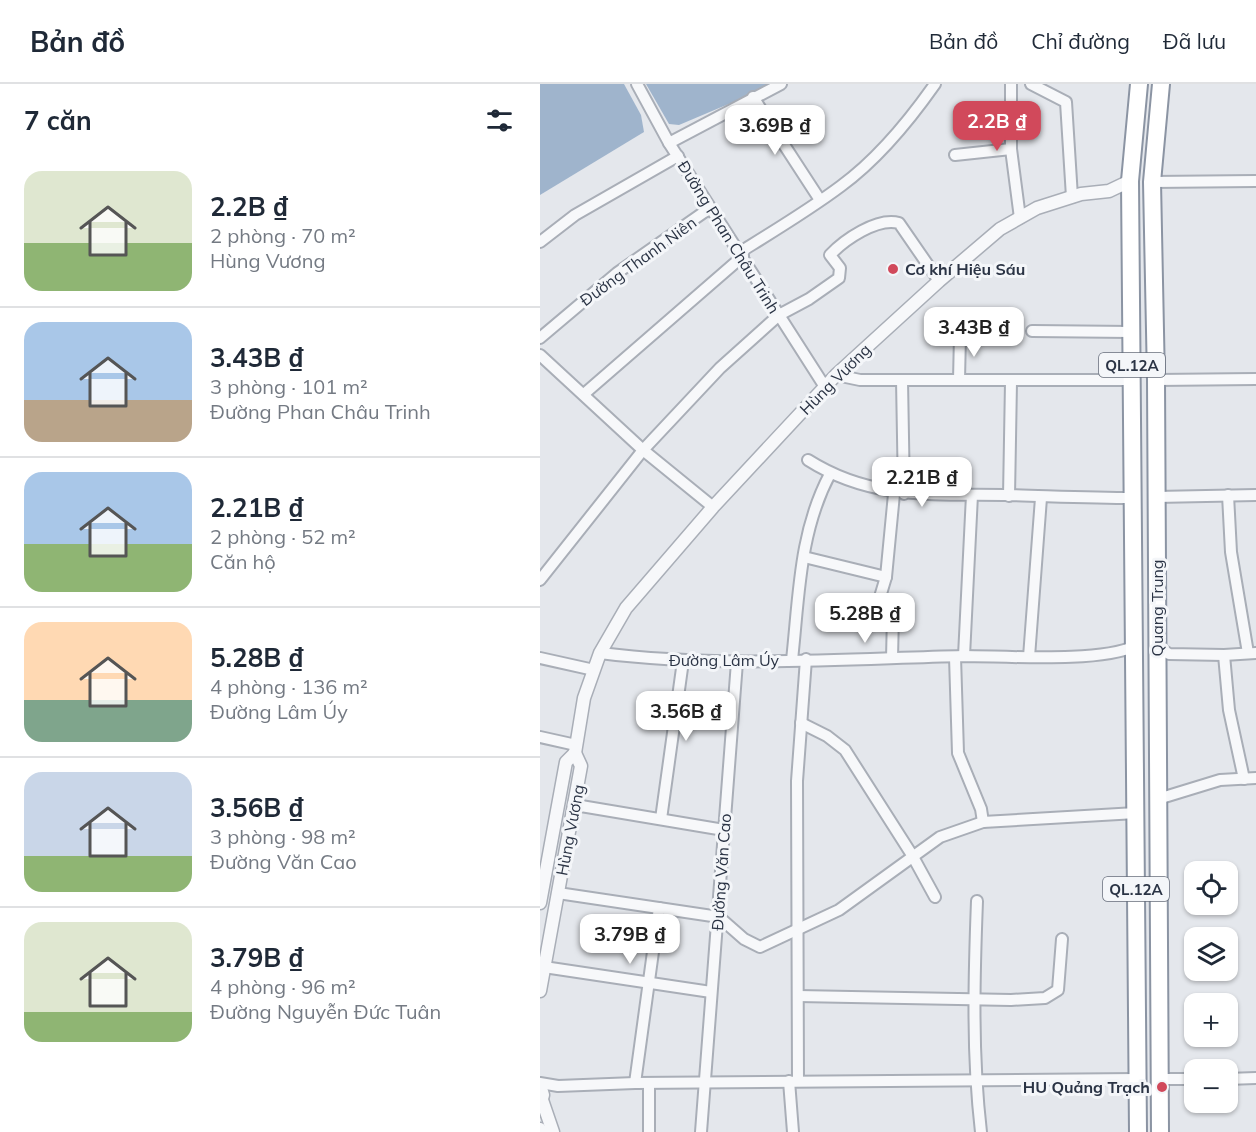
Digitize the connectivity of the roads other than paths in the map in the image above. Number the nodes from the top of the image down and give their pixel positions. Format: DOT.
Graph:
graph roads {
  1 [pos="637,84"];
  2 [pos="781,84"];
  3 [pos="935,84"];
  4 [pos="1011,84"];
  5 [pos="1031,84"];
  6 [pos="1138,84"];
  7 [pos="1161,84"];
  8 [pos="753,97"];
  9 [pos="669,143"];
  10 [pos="1011,148"];
  11 [pos="955,155"];
  12 [pos="678,156"];
  13 [pos="1130,181"];
  14 [pos="1256,181"];
  15 [pos="1152,182"];
  16 [pos="1072,197"];
  17 [pos="820,200"];
  18 [pos="710,208"];
  19 [pos="1020,218"];
  20 [pos="540,242"];
  21 [pos="741,254"];
  22 [pos="939,280"];
  23 [pos="779,315"];
  24 [pos="1032,331"];
  25 [pos="1131,332"];
  26 [pos="960,335"];
  27 [pos="540,338"];
  28 [pos="540,355"];
  29 [pos="836,375"];
  30 [pos="1256,379"];
  31 [pos="902,380"];
  32 [pos="959,380"];
  33 [pos="1132,380"];
  34 [pos="1156,380"];
  35 [pos="1011,382"];
  36 [pos="825,387"];
  37 [pos="584,394"];
  38 [pos="643,450"];
  39 [pos="808,460"];
  40 [pos="830,474"];
  41 [pos="899,494"];
  42 [pos="972,495"];
  43 [pos="1228,495"];
  44 [pos="1256,495"];
  45 [pos="1009,496"];
  46 [pos="1156,497"];
  47 [pos="1041,498"];
  48 [pos="1133,498"];
  49 [pos="713,507"];
  50 [pos="804,556"];
  51 [pos="886,577"];
  52 [pos="540,580"];
  53 [pos="1135,646"];
  54 [pos="1157,646"];
  55 [pos="600,653"];
  56 [pos="1252,653"];
  57 [pos="1224,655"];
  58 [pos="959,657"];
  59 [pos="1029,657"];
  60 [pos="540,658"];
  61 [pos="892,658"];
  62 [pos="806,659"];
  63 [pos="792,660"];
  64 [pos="683,661"];
  65 [pos="737,662"];
  66 [pos="594,670"];
  67 [pos="801,723"];
  68 [pos="540,737"];
  69 [pos="576,749"];
  70 [pos="1256,778"];
  71 [pos="1244,779"];
  72 [pos="1158,799"];
  73 [pos="575,805"];
  74 [pos="1136,813"];
  75 [pos="661,819"];
  76 [pos="982,822"];
  77 [pos="724,830"];
  78 [pos="912,855"];
  79 [pos="542,887"];
  80 [pos="558,893"];
  81 [pos="935,897"];
  82 [pos="977,901"];
  83 [pos="659,908"];
  84 [pos="719,917"];
  85 [pos="798,930"];
  86 [pos="1062,939"];
  87 [pos="544,967"];
  88 [pos="649,982"];
  89 [pos="540,991"];
  90 [pos="711,992"];
  91 [pos="798,996"];
  92 [pos="973,1000"];
  93 [pos="1256,1078"];
  94 [pos="1137,1079"];
  95 [pos="1160,1079"];
  96 [pos="1184,1079"];
  97 [pos="1238,1079"];
  98 [pos="975,1080"];
  99 [pos="794,1081"];
  100 [pos="706,1082"];
  101 [pos="635,1083"];
  102 [pos="649,1083"];
  103 [pos="541,1094"];
  104 [pos="553,1132"];
  105 [pos="649,1132"];
  106 [pos="701,1132"];
  107 [pos="794,1132"];
  108 [pos="981,1132"];
  109 [pos="1138,1132"];
  110 [pos="1160,1132"];
  1 -- 9 [label="street, Đường Phan Châu Trinh"];
  2 -- 8 [label="street"];
  3 -- 17 [label="street"];
  4 -- 10 [label="street"];
  5 -- 16 [label="street"];
  6 -- 13 [label="highway, Quang Trung / QL.12A"];
  7 -- 15 [label="highway, Quang Trung / QL.12A"];
  8 -- 9 [label="street"];
  8 -- 17 [label="street"];
  9 -- 12 [label="street, Đường Phan Châu Trinh"];
  10 -- 11 [label="street"];
  10 -- 19 [label="street"];
  12 -- 18 [label="street, Đường Phan Châu Trinh"];
  12 -- 20 [label="street"];
  13 -- 15 [label="highway"];
  13 -- 16 [label="street, Hùng Vương"];
  13 -- 25 [label="highway, Quang Trung / QL.12A"];
  14 -- 15 [label="street"];
  15 -- 34 [label="highway, Quang Trung / QL.12A"];
  16 -- 19 [label="street, Hùng Vương"];
  17 -- 21 [label="street"];
  18 -- 21 [label="street, Đường Phan Châu Trinh"];
  18 -- 27 [label="street, Đường Thanh Niên"];
  19 -- 22 [label="street, Hùng Vương"];
  21 -- 23 [label="street, Đường Phan Châu Trinh"];
  21 -- 37 [label="street"];
  22 -- 23 [label="street"];
  22 -- 29 [label="street, Hùng Vương"];
  23 -- 36 [label="street, Đường Phan Châu Trinh"];
  23 -- 38 [label="street"];
  24 -- 25 [label="street"];
  25 -- 33 [label="highway, Quang Trung / QL.12A"];
  26 -- 32 [label="street"];
  28 -- 37 [label="street"];
  29 -- 31 [label="street"];
  29 -- 36 [label="street, Hùng Vương"];
  30 -- 34 [label="street"];
  31 -- 32 [label="street"];
  31 -- 41 [label="street"];
  32 -- 35 [label="street"];
  33 -- 34 [label="highway"];
  33 -- 35 [label="street"];
  33 -- 48 [label="highway, Quang Trung / QL.12A"];
  34 -- 46 [label="highway, Quang Trung / QL.12A"];
  35 -- 45 [label="street"];
  36 -- 49 [label="street, Hùng Vương"];
  37 -- 38 [label="street"];
  38 -- 49 [label="street"];
  38 -- 52 [label="street"];
  39 -- 40 [label="street"];
  40 -- 41 [label="street"];
  40 -- 50 [label="street"];
  41 -- 42 [label="street"];
  41 -- 51 [label="street"];
  42 -- 45 [label="street"];
  42 -- 58 [label="street"];
  43 -- 44 [label="street"];
  43 -- 46 [label="street"];
  43 -- 56 [label="street"];
  45 -- 47 [label="street"];
  46 -- 54 [label="highway, Quang Trung / QL.12A"];
  47 -- 48 [label="street"];
  47 -- 59 [label="street"];
  48 -- 53 [label="highway, Quang Trung / QL.12A"];
  49 -- 55 [label="street, Hùng Vương"];
  50 -- 51 [label="street"];
  50 -- 63 [label="street"];
  51 -- 61 [label="street"];
  53 -- 54 [label="highway"];
  53 -- 59 [label="street, Đường Lâm Úy"];
  53 -- 74 [label="highway, Quang Trung / QL.12A"];
  54 -- 57 [label="street"];
  54 -- 72 [label="highway, Quang Trung / QL.12A"];
  55 -- 64 [label="street, Đường Lâm Úy"];
  55 -- 66 [label="street, Hùng Vương"];
  56 -- 57 [label="street"];
  57 -- 71 [label="street"];
  58 -- 59 [label="street, Đường Lâm Úy"];
  58 -- 61 [label="street, Đường Lâm Úy"];
  58 -- 76 [label="street"];
  60 -- 66 [label="street"];
  61 -- 62 [label="street, Đường Lâm Úy"];
  62 -- 63 [label="street, Đường Lâm Úy"];
  62 -- 67 [label="street"];
  63 -- 65 [label="street, Đường Lâm Úy"];
  64 -- 65 [label="street, Đường Lâm Úy"];
  64 -- 75 [label="street"];
  65 -- 77 [label="street, Đường Văn Cao"];
  66 -- 69 [label="street, Hùng Vương"];
  67 -- 78 [label="street"];
  67 -- 85 [label="street"];
  68 -- 69 [label="street"];
  69 -- 73 [label="street, Hùng Vương"];
  69 -- 79 [label="street, Hùng Vương"];
  70 -- 71 [label="street"];
  71 -- 72 [label="street"];
  72 -- 95 [label="highway, Quang Trung / QL.12A"];
  73 -- 75 [label="street"];
  73 -- 80 [label="street, Hùng Vương"];
  74 -- 76 [label="street"];
  74 -- 94 [label="highway, Quang Trung / QL.12A"];
  75 -- 77 [label="street"];
  76 -- 78 [label="street"];
  77 -- 84 [label="street, Đường Văn Cao"];
  78 -- 81 [label="street"];
  78 -- 85 [label="street"];
  79 -- 80 [label="street"];
  80 -- 83 [label="street"];
  80 -- 87 [label="street, Hùng Vương"];
  82 -- 92 [label="street"];
  83 -- 84 [label="street"];
  83 -- 88 [label="street"];
  84 -- 85 [label="street"];
  84 -- 90 [label="street, Đường Văn Cao"];
  85 -- 91 [label="street"];
  86 -- 92 [label="street"];
  87 -- 88 [label="street"];
  87 -- 89 [label="street, Hùng Vương"];
  88 -- 90 [label="street"];
  88 -- 101 [label="street"];
  90 -- 100 [label="street, Đường Văn Cao"];
  91 -- 92 [label="street"];
  91 -- 99 [label="street"];
  92 -- 98 [label="street"];
  93 -- 97 [label="street"];
  94 -- 95 [label="highway"];
  94 -- 98 [label="street"];
  94 -- 109 [label="highway, Quang Trung / QL.12A"];
  95 -- 96 [label="street"];
  95 -- 110 [label="highway, Quang Trung / QL.12A"];
  98 -- 99 [label="street"];
  98 -- 108 [label="street"];
  99 -- 100 [label="street"];
  99 -- 107 [label="street"];
  100 -- 102 [label="street"];
  100 -- 106 [label="street, Đường Văn Cao"];
  101 -- 102 [label="street"];
  101 -- 103 [label="street"];
  102 -- 105 [label="street"];
  103 -- 104 [label="street"];
}
